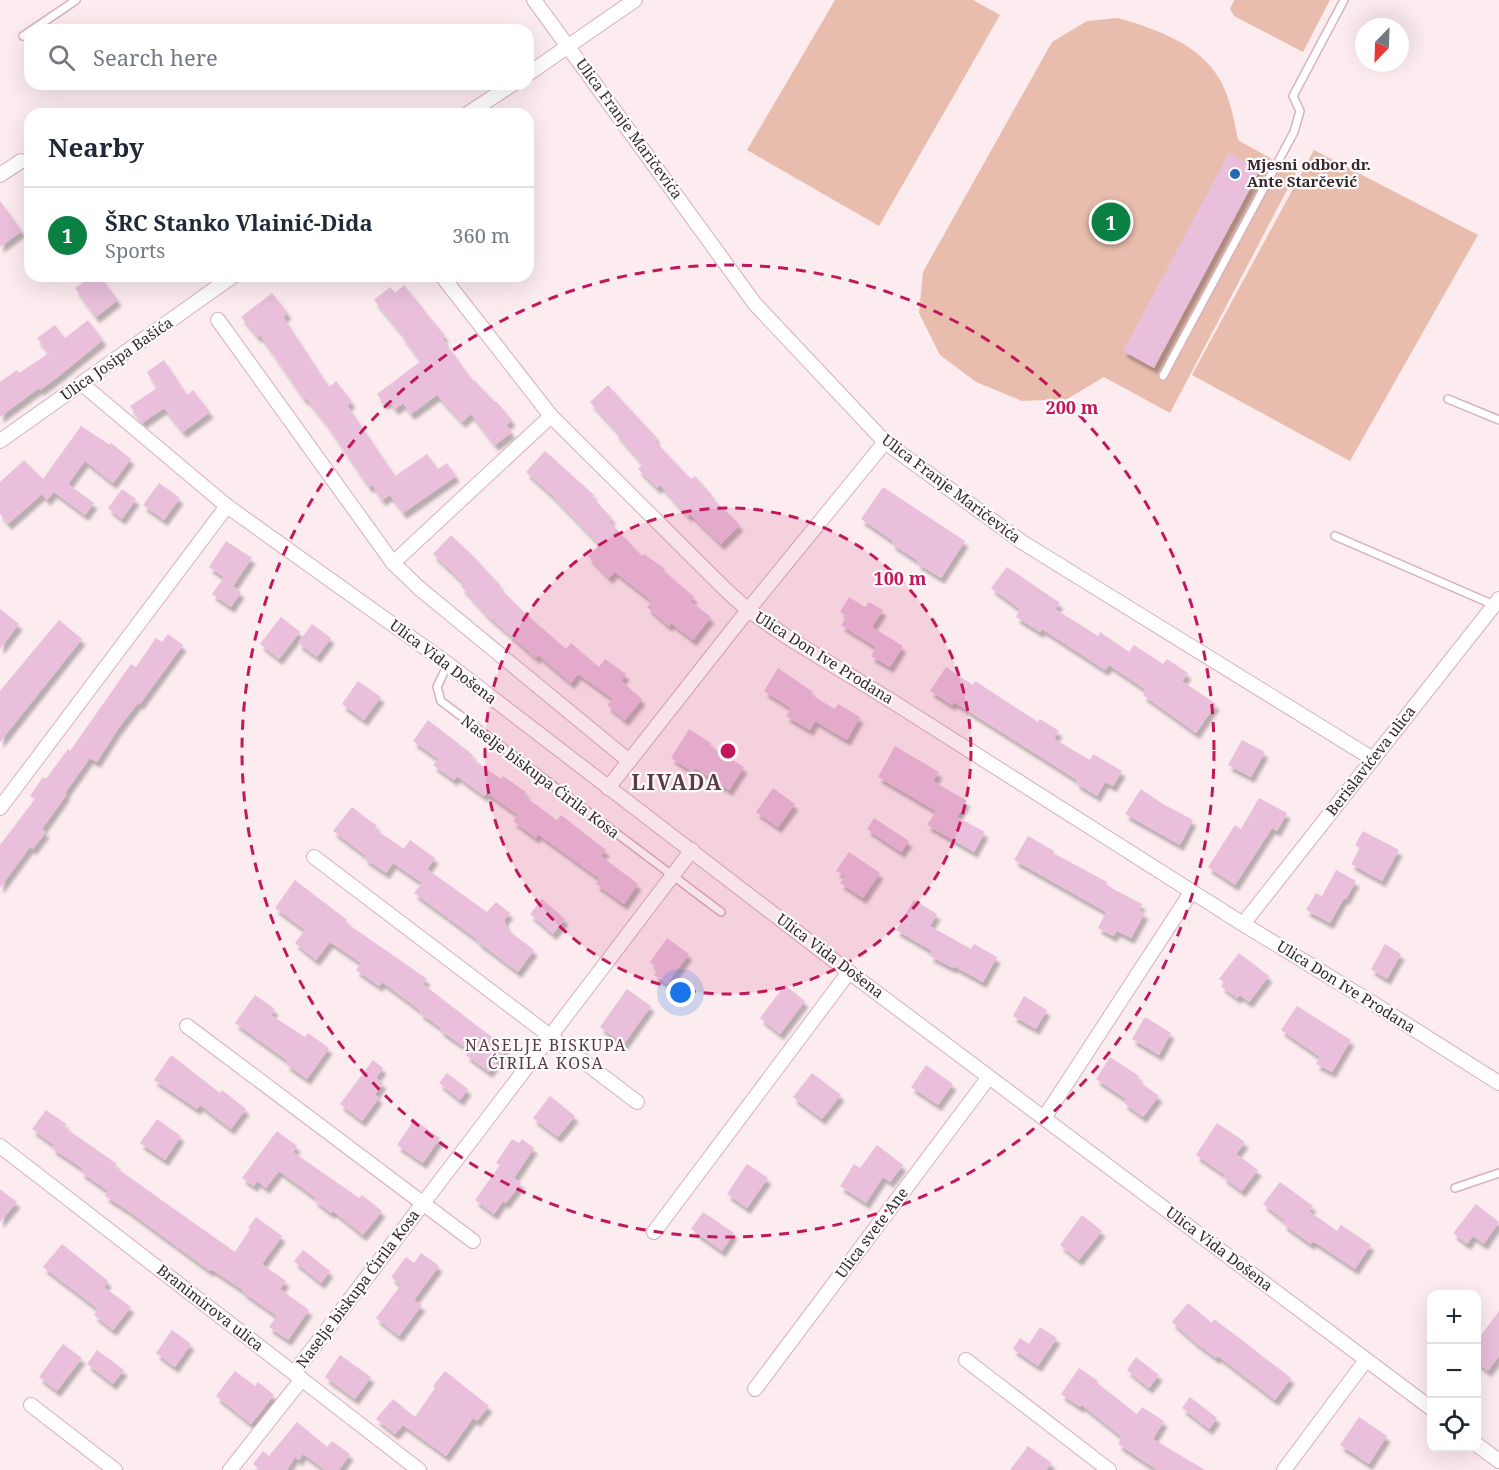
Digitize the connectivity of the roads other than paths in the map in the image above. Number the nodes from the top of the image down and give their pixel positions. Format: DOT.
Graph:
graph roads {
  1 [pos="76,0"];
  2 [pos="534,0"];
  3 [pos="635,0"];
  4 [pos="1344,0"];
  5 [pos="41,24"];
  6 [pos="569,47"];
  7 [pos="534,70"];
  8 [pos="504,90"];
  9 [pos="476,108"];
  10 [pos="21,161"];
  11 [pos="0,175"];
  12 [pos="225,282"];
  13 [pos="447,282"];
  14 [pos="218,320"];
  15 [pos="1163,376"];
  16 [pos="82,384"];
  17 [pos="1448,399"];
  18 [pos="551,416"];
  19 [pos="1499,420"];
  20 [pos="0,441"];
  21 [pos="885,442"];
  22 [pos="227,506"];
  23 [pos="1335,536"];
  24 [pos="393,563"];
  25 [pos="1496,602"];
  26 [pos="748,609"];
  27 [pos="448,664"];
  28 [pos="1373,759"];
  29 [pos="629,761"];
  30 [pos="608,788"];
  31 [pos="0,808"];
  32 [pos="692,850"];
  33 [pos="314,856"];
  34 [pos="672,877"];
  35 [pos="1192,891"];
  36 [pos="721,912"];
  37 [pos="1243,924"];
  38 [pos="849,972"];
  39 [pos="187,1026"];
  40 [pos="551,1036"];
  41 [pos="989,1077"];
  42 [pos="1499,1083"];
  43 [pos="637,1102"];
  44 [pos="1044,1118"];
  45 [pos="0,1146"];
  46 [pos="1499,1173"];
  47 [pos="1455,1188"];
  48 [pos="422,1204"];
  49 [pos="654,1232"];
  50 [pos="473,1241"];
  51 [pos="966,1360"];
  52 [pos="1366,1360"];
  53 [pos="298,1376"];
  54 [pos="755,1389"];
  55 [pos="31,1405"];
  56 [pos="1427,1406"];
  57 [pos="1481,1448"];
  58 [pos="1499,1461"];
  59 [pos="115,1470"];
  60 [pos="230,1470"];
  61 [pos="419,1470"];
  62 [pos="1109,1470"];
  63 [pos="1284,1470"];
  1 -- 5 [label="lane"];
  2 -- 6 [label="street, Ulica Franje Maričevića"];
  3 -- 6 [label="street"];
  4 -- 15 [label="lane"];
  6 -- 7 [label="street"];
  6 -- 21 [label="street, Ulica Franje Maričevića"];
  8 -- 9 [label="street"];
  10 -- 11 [label="street"];
  12 -- 16 [label="street, Ulica Josipa Bašića"];
  13 -- 18 [label="street, Ulica Don Ive Prodana"];
  14 -- 24 [label="street"];
  16 -- 20 [label="street, Ulica Josipa Bašića"];
  16 -- 22 [label="street, Ulica Vida Došena"];
  17 -- 19 [label="lane"];
  18 -- 24 [label="street"];
  18 -- 26 [label="street, Ulica Don Ive Prodana"];
  21 -- 26 [label="street"];
  21 -- 28 [label="street, Ulica Franje Maričevića"];
  22 -- 27 [label="street, Ulica Vida Došena"];
  22 -- 31 [label="street"];
  23 -- 25 [label="lane"];
  24 -- 29 [label="street"];
  25 -- 28 [label="street, Berislavićeva ulica"];
  26 -- 29 [label="street"];
  26 -- 35 [label="street, Ulica Don Ive Prodana"];
  27 -- 30 [label="street, Ulica Vida Došena"];
  27 -- 34 [label="lane, Naselje biskupa Ćirila Kosa"];
  28 -- 37 [label="street, Berislavićeva ulica"];
  29 -- 30 [label="street"];
  30 -- 32 [label="street, Ulica Vida Došena"];
  32 -- 34 [label="street, Naselje biskupa Ćirila Kosa"];
  32 -- 38 [label="street, Ulica Vida Došena"];
  33 -- 40 [label="street"];
  34 -- 36 [label="lane, Naselje biskupa Ćirila Kosa"];
  34 -- 40 [label="street, Naselje biskupa Ćirila Kosa"];
  35 -- 37 [label="street, Ulica Don Ive Prodana"];
  35 -- 44 [label="street"];
  37 -- 42 [label="street, Ulica Don Ive Prodana"];
  38 -- 41 [label="street, Ulica Vida Došena"];
  38 -- 49 [label="street"];
  39 -- 48 [label="street, Naselje biskupa Ćirila Kosa"];
  40 -- 43 [label="street"];
  40 -- 48 [label="street, Naselje biskupa Ćirila Kosa"];
  41 -- 44 [label="street, Ulica Vida Došena"];
  41 -- 54 [label="street, Ulica svete Ane"];
  44 -- 52 [label="street, Ulica Vida Došena"];
  45 -- 53 [label="street, Branimirova ulica"];
  46 -- 47 [label="lane"];
  48 -- 50 [label="street, Naselje biskupa Ćirila Kosa"];
  48 -- 53 [label="street, Naselje biskupa Ćirila Kosa"];
  51 -- 62 [label="street"];
  52 -- 56 [label="street, Ulica Vida Došena"];
  52 -- 63 [label="street"];
  53 -- 60 [label="street, Naselje biskupa Ćirila Kosa"];
  53 -- 61 [label="street, Branimirova ulica"];
  55 -- 59 [label="street"];
  57 -- 58 [label="street"];
}
